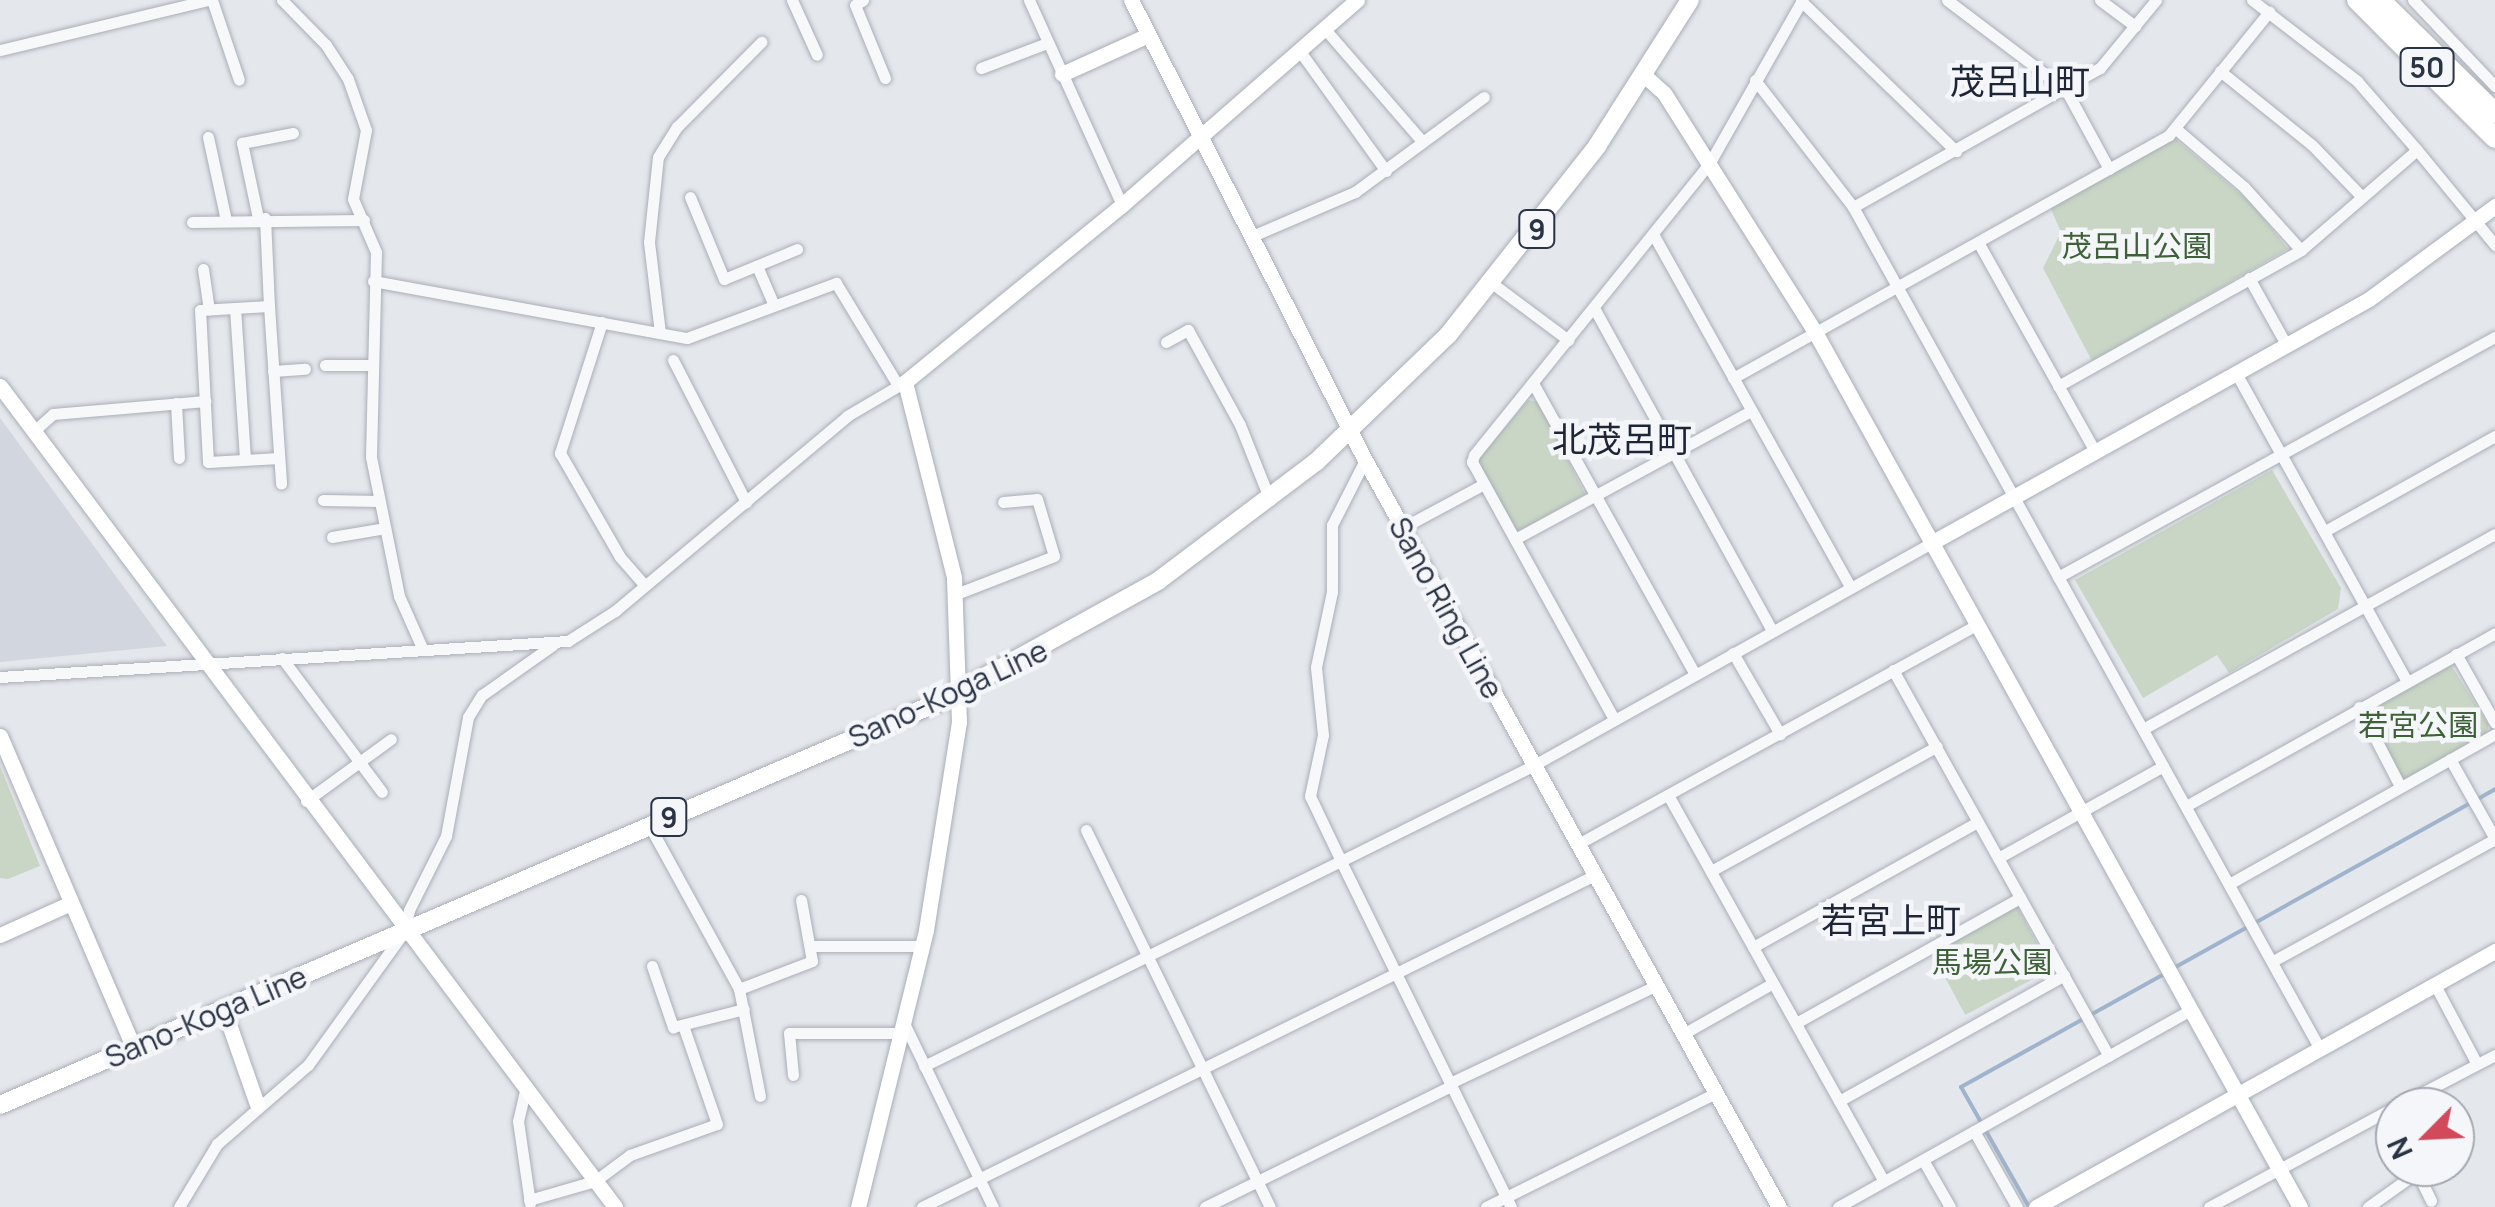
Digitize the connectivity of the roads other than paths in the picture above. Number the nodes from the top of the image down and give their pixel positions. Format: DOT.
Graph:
graph roads {
  1 [pos="207,0"];
  2 [pos="282,0"];
  3 [pos="792,0"];
  4 [pos="863,0"];
  5 [pos="1029,0"];
  6 [pos="1131,0"];
  7 [pos="1357,0"];
  8 [pos="1690,0"];
  9 [pos="1948,0"];
  10 [pos="1972,0"];
  11 [pos="2100,0"];
  12 [pos="2156,0"];
  13 [pos="2252,0"];
  14 [pos="2413,0"];
  15 [pos="1801,1"];
  16 [pos="2363,1"];
  17 [pos="1964,12"];
  18 [pos="2269,12"];
  19 [pos="2135,26"];
  20 [pos="1324,28"];
  21 [pos="1148,35"];
  22 [pos="760,42"];
  23 [pos="1047,43"];
  24 [pos="0,50"];
  25 [pos="1299,50"];
  26 [pos="817,54"];
  27 [pos="982,68"];
  28 [pos="2220,72"];
  29 [pos="1062,74"];
  30 [pos="1645,76"];
  31 [pos="885,78"];
  32 [pos="238,80"];
  33 [pos="1755,80"];
  34 [pos="2495,86"];
  35 [pos="2066,90"];
  36 [pos="1484,97"];
  37 [pos="2495,113"];
  38 [pos="2174,128"];
  39 [pos="293,133"];
  40 [pos="208,137"];
  41 [pos="1198,138"];
  42 [pos="2495,138"];
  43 [pos="1422,141"];
  44 [pos="2417,150"];
  45 [pos="1956,151"];
  46 [pos="1709,164"];
  47 [pos="2109,169"];
  48 [pos="1386,171"];
  49 [pos="2361,196"];
  50 [pos="690,197"];
  51 [pos="1122,206"];
  52 [pos="2495,206"];
  53 [pos="1853,208"];
  54 [pos="262,218"];
  55 [pos="226,220"];
  56 [pos="364,220"];
  57 [pos="192,222"];
  58 [pos="2476,222"];
  59 [pos="1653,234"];
  60 [pos="1250,237"];
  61 [pos="1978,242"];
  62 [pos="2495,245"];
  63 [pos="797,248"];
  64 [pos="2301,250"];
  65 [pos="757,266"];
  66 [pos="203,269"];
  67 [pos="2249,278"];
  68 [pos="373,281"];
  69 [pos="1492,284"];
  70 [pos="1898,286"];
  71 [pos="773,303"];
  72 [pos="269,306"];
  73 [pos="235,308"];
  74 [pos="1594,308"];
  75 [pos="209,310"];
  76 [pos="602,322"];
  77 [pos="1814,332"];
  78 [pos="660,333"];
  79 [pos="2495,337"];
  80 [pos="1568,340"];
  81 [pos="1166,342"];
  82 [pos="2286,346"];
  83 [pos="673,360"];
  84 [pos="325,365"];
  85 [pos="368,365"];
  86 [pos="305,369"];
  87 [pos="273,371"];
  88 [pos="2236,373"];
  89 [pos="1732,378"];
  90 [pos="900,382"];
  91 [pos="1534,385"];
  92 [pos="0,386"];
  93 [pos="2058,386"];
  94 [pos="204,401"];
  95 [pos="176,403"];
  96 [pos="1751,410"];
  97 [pos="34,431"];
  98 [pos="1350,431"];
  99 [pos="2495,436"];
  100 [pos="2095,452"];
  101 [pos="1673,453"];
  102 [pos="2283,456"];
  103 [pos="179,458"];
  104 [pos="279,458"];
  105 [pos="245,460"];
  106 [pos="1365,460"];
  107 [pos="281,484"];
  108 [pos="1484,484"];
  109 [pos="1596,495"];
  110 [pos="2013,497"];
  111 [pos="323,500"];
  112 [pos="1270,500"];
  113 [pos="379,501"];
  114 [pos="746,502"];
  115 [pos="1003,502"];
  116 [pos="385,528"];
  117 [pos="1402,528"];
  118 [pos="2325,531"];
  119 [pos="2495,534"];
  120 [pos="332,538"];
  121 [pos="1516,539"];
  122 [pos="1931,543"];
  123 [pos="2058,577"];
  124 [pos="644,585"];
  125 [pos="1850,587"];
  126 [pos="956,594"];
  127 [pos="2366,606"];
  128 [pos="1976,625"];
  129 [pos="1772,631"];
  130 [pos="2495,633"];
  131 [pos="552,645"];
  132 [pos="423,650"];
  133 [pos="1733,653"];
  134 [pos="2456,654"];
  135 [pos="282,658"];
  136 [pos="202,662"];
  137 [pos="1893,670"];
  138 [pos="1695,674"];
  139 [pos="0,677"];
  140 [pos="2407,681"];
  141 [pos="960,692"];
  142 [pos="2359,707"];
  143 [pos="1614,719"];
  144 [pos="2495,723"];
  145 [pos="2143,729"];
  146 [pos="1780,734"];
  147 [pos="2495,734"];
  148 [pos="0,736"];
  149 [pos="391,739"];
  150 [pos="1936,746"];
  151 [pos="2450,758"];
  152 [pos="360,762"];
  153 [pos="1534,765"];
  154 [pos="2164,766"];
  155 [pos="2400,786"];
  156 [pos="382,792"];
  157 [pos="1668,795"];
  158 [pos="306,800"];
  159 [pos="2186,806"];
  160 [pos="2080,812"];
  161 [pos="1978,822"];
  162 [pos="649,825"];
  163 [pos="1086,830"];
  164 [pos="2495,839"];
  165 [pos="1578,844"];
  166 [pos="1998,858"];
  167 [pos="1341,860"];
  168 [pos="1711,871"];
  169 [pos="1595,875"];
  170 [pos="2230,884"];
  171 [pos="2020,898"];
  172 [pos="801,900"];
  173 [pos="72,903"];
  174 [pos="404,932"];
  175 [pos="0,934"];
  176 [pos="813,946"];
  177 [pos="921,946"];
  178 [pos="1753,947"];
  179 [pos="2495,952"];
  180 [pos="1146,956"];
  181 [pos="2273,962"];
  182 [pos="652,966"];
  183 [pos="1396,972"];
  184 [pos="2064,975"];
  185 [pos="1773,983"];
  186 [pos="1656,985"];
  187 [pos="2435,985"];
  188 [pos="739,989"];
  189 [pos="744,1009"];
  190 [pos="224,1010"];
  191 [pos="2190,1010"];
  192 [pos="1796,1023"];
  193 [pos="901,1027"];
  194 [pos="684,1028"];
  195 [pos="1682,1034"];
  196 [pos="134,1048"];
  197 [pos="2320,1049"];
  198 [pos="2495,1055"];
  199 [pos="2109,1056"];
  200 [pos="2477,1064"];
  201 [pos="924,1066"];
  202 [pos="1202,1070"];
  203 [pos="793,1075"];
  204 [pos="1450,1085"];
  205 [pos="2433,1087"];
  206 [pos="525,1091"];
  207 [pos="1716,1093"];
  208 [pos="2236,1094"];
  209 [pos="760,1096"];
  210 [pos="1839,1101"];
  211 [pos="257,1104"];
  212 [pos="0,1105"];
  213 [pos="2375,1118"];
  214 [pos="1974,1131"];
  215 [pos="1923,1160"];
  216 [pos="2278,1169"];
  217 [pos="980,1180"];
  218 [pos="596,1181"];
  219 [pos="1257,1182"];
  220 [pos="1884,1182"];
  221 [pos="2431,1201"];
  222 [pos="1508,1202"];
  223 [pos="530,1203"];
  224 [pos="1774,1205"];
  225 [pos="179,1207"];
  226 [pos="615,1207"];
  227 [pos="858,1207"];
  228 [pos="922,1207"];
  229 [pos="993,1207"];
  230 [pos="1205,1207"];
  231 [pos="1270,1207"];
  232 [pos="1486,1207"];
  233 [pos="1838,1207"];
  234 [pos="1950,1207"];
  235 [pos="2018,1207"];
  236 [pos="2036,1207"];
  237 [pos="2209,1207"];
  238 [pos="2300,1207"];
  239 [pos="2368,1207"];
  1 -- 24 [label="street"];
  1 -- 32 [label="street"];
  2 -- 56 [label="street"];
  3 -- 26 [label="street"];
  4 -- 31 [label="street"];
  5 -- 23 [label="street"];
  6 -- 21 [label="street, Sano Ring Line"];
  7 -- 20 [label="street"];
  8 -- 30 [label="main road, Sano-Koga Line / 9"];
  9 -- 17 [label="street"];
  10 -- 17 [label="street"];
  11 -- 19 [label="street"];
  12 -- 19 [label="street"];
  13 -- 18 [label="street"];
  14 -- 34 [label="street"];
  15 -- 33 [label="street"];
  15 -- 45 [label="street"];
  16 -- 37 [label="highway, 50"];
  16 -- 42 [label="highway, 50"];
  17 -- 35 [label="street"];
  18 -- 28 [label="street"];
  18 -- 44 [label="street"];
  19 -- 35 [label="street"];
  20 -- 25 [label="street"];
  20 -- 43 [label="street"];
  21 -- 29 [label="street"];
  21 -- 41 [label="street, Sano Ring Line"];
  22 -- 78 [label="street"];
  23 -- 27 [label="street"];
  23 -- 29 [label="street"];
  25 -- 41 [label="street"];
  25 -- 48 [label="street"];
  28 -- 38 [label="street"];
  28 -- 49 [label="street"];
  29 -- 51 [label="street"];
  30 -- 46 [label="street"];
  30 -- 69 [label="main road, Sano-Koga Line / 9"];
  33 -- 46 [label="street"];
  33 -- 53 [label="street"];
  35 -- 45 [label="street"];
  35 -- 47 [label="street"];
  36 -- 43 [label="street"];
  38 -- 47 [label="street"];
  38 -- 64 [label="street"];
  39 -- 54 [label="street"];
  40 -- 55 [label="street"];
  41 -- 51 [label="street"];
  41 -- 60 [label="street, Sano Ring Line"];
  43 -- 48 [label="street"];
  44 -- 49 [label="street"];
  44 -- 58 [label="street"];
  45 -- 53 [label="street"];
  46 -- 59 [label="street"];
  46 -- 77 [label="street"];
  47 -- 61 [label="street"];
  48 -- 60 [label="street"];
  49 -- 64 [label="street"];
  50 -- 65 [label="street"];
  51 -- 90 [label="street"];
  52 -- 58 [label="street"];
  53 -- 70 [label="street"];
  54 -- 55 [label="street"];
  54 -- 56 [label="street"];
  54 -- 72 [label="street"];
  55 -- 57 [label="street"];
  56 -- 68 [label="street"];
  58 -- 62 [label="street"];
  58 -- 82 [label="street"];
  59 -- 74 [label="street"];
  59 -- 89 [label="street"];
  60 -- 98 [label="street, Sano Ring Line"];
  61 -- 70 [label="street"];
  61 -- 93 [label="street"];
  63 -- 65 [label="street"];
  64 -- 67 [label="street"];
  65 -- 71 [label="street"];
  66 -- 75 [label="street"];
  67 -- 82 [label="street"];
  67 -- 93 [label="street"];
  68 -- 76 [label="street"];
  68 -- 85 [label="street"];
  69 -- 80 [label="street"];
  69 -- 98 [label="main road, Sano-Koga Line / 9"];
  70 -- 77 [label="street"];
  70 -- 110 [label="street"];
  71 -- 78 [label="street"];
  71 -- 90 [label="street"];
  72 -- 73 [label="street"];
  72 -- 87 [label="street"];
  73 -- 75 [label="street"];
  73 -- 105 [label="street"];
  74 -- 80 [label="street"];
  74 -- 101 [label="street"];
  75 -- 94 [label="street"];
  76 -- 78 [label="street"];
  76 -- 124 [label="street"];
  77 -- 89 [label="street"];
  77 -- 122 [label="street"];
  79 -- 102 [label="street"];
  80 -- 91 [label="street"];
  81 -- 112 [label="street"];
  82 -- 88 [label="street"];
  83 -- 114 [label="street"];
  84 -- 85 [label="street"];
  85 -- 113 [label="street"];
  86 -- 87 [label="street"];
  87 -- 104 [label="street"];
  88 -- 100 [label="street"];
  88 -- 102 [label="street"];
  89 -- 96 [label="street"];
  90 -- 114 [label="street"];
  90 -- 126 [label="street"];
  91 -- 108 [label="street"];
  91 -- 109 [label="street"];
  92 -- 97 [label="street"];
  93 -- 100 [label="street"];
  94 -- 95 [label="street"];
  94 -- 105 [label="street"];
  95 -- 97 [label="street"];
  95 -- 103 [label="street"];
  96 -- 101 [label="street"];
  96 -- 125 [label="street"];
  97 -- 136 [label="street"];
  98 -- 106 [label="street, Sano Ring Line"];
  98 -- 112 [label="main road, Sano-Koga Line / 9"];
  99 -- 118 [label="street"];
  100 -- 110 [label="street"];
  101 -- 109 [label="street"];
  101 -- 129 [label="street"];
  102 -- 118 [label="street"];
  102 -- 123 [label="street"];
  104 -- 105 [label="street"];
  104 -- 107 [label="street"];
  106 -- 117 [label="street, Sano Ring Line"];
  106 -- 167 [label="street"];
  108 -- 117 [label="street"];
  108 -- 121 [label="street"];
  109 -- 121 [label="street"];
  109 -- 138 [label="street"];
  110 -- 122 [label="street"];
  110 -- 123 [label="street"];
  111 -- 113 [label="street"];
  112 -- 141 [label="main road, Sano-Koga Line / 9"];
  113 -- 116 [label="street"];
  114 -- 124 [label="street"];
  115 -- 126 [label="street"];
  116 -- 120 [label="street"];
  116 -- 132 [label="street"];
  117 -- 153 [label="street, Sano Ring Line"];
  118 -- 127 [label="street"];
  119 -- 127 [label="street"];
  121 -- 143 [label="street"];
  122 -- 125 [label="street"];
  122 -- 128 [label="street"];
  123 -- 145 [label="street"];
  124 -- 131 [label="street"];
  125 -- 129 [label="street"];
  126 -- 141 [label="street"];
  127 -- 140 [label="street"];
  127 -- 145 [label="street"];
  128 -- 137 [label="street"];
  128 -- 160 [label="street"];
  129 -- 133 [label="street"];
  130 -- 134 [label="street"];
  131 -- 132 [label="street"];
  131 -- 174 [label="street"];
  132 -- 135 [label="street"];
  133 -- 138 [label="street"];
  133 -- 146 [label="street"];
  134 -- 140 [label="street"];
  134 -- 144 [label="street"];
  135 -- 136 [label="street"];
  135 -- 152 [label="street"];
  136 -- 139 [label="street"];
  136 -- 158 [label="street"];
  137 -- 146 [label="street"];
  137 -- 150 [label="street"];
  138 -- 143 [label="street"];
  140 -- 142 [label="street"];
  141 -- 162 [label="main road, Sano-Koga Line / 9"];
  141 -- 177 [label="street"];
  142 -- 155 [label="street"];
  142 -- 159 [label="street"];
  143 -- 153 [label="street"];
  145 -- 154 [label="street"];
  146 -- 157 [label="street"];
  147 -- 151 [label="street"];
  148 -- 173 [label="street"];
  149 -- 152 [label="street"];
  150 -- 161 [label="street"];
  150 -- 168 [label="street"];
  151 -- 155 [label="street"];
  151 -- 164 [label="street"];
  152 -- 156 [label="street"];
  152 -- 158 [label="street"];
  153 -- 165 [label="street, Sano Ring Line"];
  153 -- 167 [label="street"];
  154 -- 159 [label="street"];
  154 -- 160 [label="street"];
  155 -- 170 [label="street"];
  157 -- 165 [label="street"];
  157 -- 168 [label="street"];
  158 -- 174 [label="street"];
  159 -- 170 [label="street"];
  160 -- 166 [label="street"];
  160 -- 191 [label="street"];
  161 -- 166 [label="street"];
  161 -- 178 [label="street"];
  162 -- 174 [label="main road, Sano-Koga Line / 9"];
  162 -- 188 [label="street"];
  163 -- 180 [label="street"];
  164 -- 181 [label="street"];
  165 -- 169 [label="street, Sano Ring Line"];
  166 -- 171 [label="street"];
  167 -- 180 [label="street"];
  167 -- 183 [label="street"];
  168 -- 178 [label="street"];
  169 -- 183 [label="street"];
  169 -- 186 [label="street, Sano Ring Line"];
  170 -- 181 [label="street"];
  171 -- 184 [label="street"];
  171 -- 192 [label="street"];
  172 -- 176 [label="street"];
  173 -- 175 [label="street"];
  173 -- 196 [label="street"];
  174 -- 190 [label="main road, Sano-Koga Line / 9"];
  174 -- 206 [label="street"];
  174 -- 211 [label="street"];
  176 -- 177 [label="street"];
  176 -- 188 [label="street"];
  177 -- 193 [label="street"];
  178 -- 185 [label="street"];
  179 -- 187 [label="street"];
  180 -- 201 [label="street"];
  180 -- 202 [label="street"];
  181 -- 197 [label="street"];
  182 -- 194 [label="street"];
  183 -- 202 [label="street"];
  183 -- 204 [label="street"];
  184 -- 199 [label="street"];
  184 -- 210 [label="street"];
  185 -- 192 [label="street"];
  185 -- 195 [label="street"];
  186 -- 195 [label="street, Sano Ring Line"];
  186 -- 204 [label="street"];
  187 -- 197 [label="street"];
  187 -- 200 [label="street"];
  188 -- 189 [label="street"];
  189 -- 194 [label="street"];
  189 -- 209 [label="street"];
  190 -- 196 [label="main road, Sano-Koga Line / 9"];
  190 -- 211 [label="street"];
  191 -- 199 [label="street"];
  191 -- 208 [label="street"];
  192 -- 210 [label="street"];
  193 -- 201 [label="street"];
  193 -- 203 [label="street"];
  193 -- 227 [label="street"];
  194 -- 218 [label="street"];
  195 -- 207 [label="street, Sano Ring Line"];
  196 -- 212 [label="main road, Sano-Koga Line / 9"];
  197 -- 208 [label="street"];
  198 -- 200 [label="street"];
  199 -- 214 [label="street"];
  200 -- 205 [label="street"];
  201 -- 217 [label="street"];
  202 -- 217 [label="street"];
  202 -- 219 [label="street"];
  204 -- 219 [label="street"];
  204 -- 222 [label="street"];
  206 -- 218 [label="street"];
  206 -- 223 [label="street"];
  207 -- 222 [label="street"];
  207 -- 224 [label="street, Sano Ring Line"];
  208 -- 216 [label="street"];
  208 -- 236 [label="street"];
  210 -- 220 [label="street"];
  211 -- 225 [label="street"];
  213 -- 216 [label="street"];
  214 -- 215 [label="street"];
  214 -- 235 [label="street"];
  215 -- 220 [label="street"];
  215 -- 234 [label="street"];
  216 -- 237 [label="street"];
  216 -- 238 [label="street"];
  217 -- 228 [label="street"];
  217 -- 229 [label="street"];
  218 -- 223 [label="street"];
  218 -- 226 [label="street"];
  219 -- 230 [label="street"];
  219 -- 231 [label="street"];
  220 -- 233 [label="street"];
  221 -- 239 [label="street"];
  222 -- 232 [label="street"];
}
